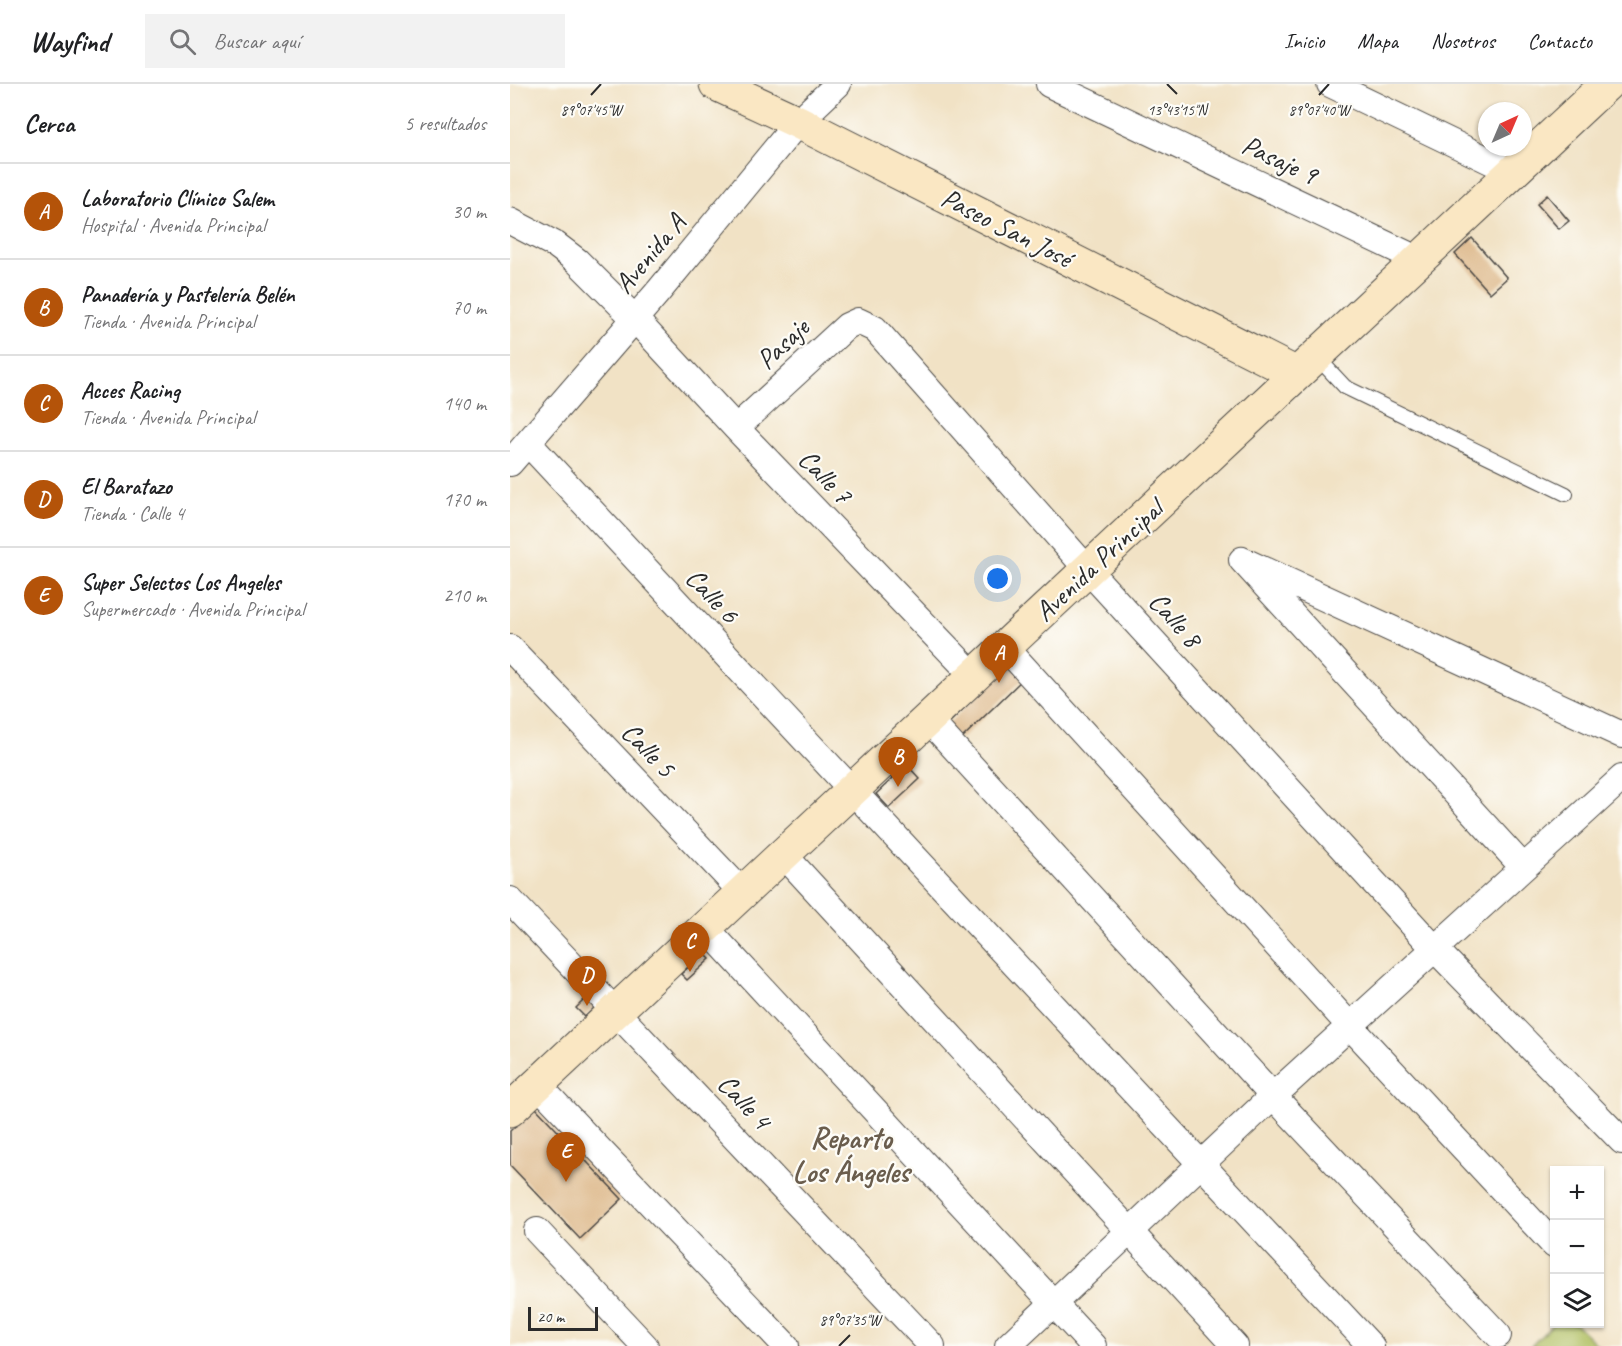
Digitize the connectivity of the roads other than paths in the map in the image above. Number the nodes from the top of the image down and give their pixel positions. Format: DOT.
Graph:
graph roads {
  1 [pos="716,84"];
  2 [pos="838,84"];
  3 [pos="1049,84"];
  4 [pos="1330,84"];
  5 [pos="1607,84"];
  6 [pos="798,122"];
  7 [pos="1513,172"];
  8 [pos="510,221"];
  9 [pos="1419,260"];
  10 [pos="635,319"];
  11 [pos="875,329"];
  12 [pos="1306,365"];
  13 [pos="736,428"];
  14 [pos="528,443"];
  15 [pos="510,463"];
  16 [pos="1566,495"];
  17 [pos="1088,570"];
  18 [pos="1005,647"];
  19 [pos="510,648"];
  20 [pos="974,676"];
  21 [pos="928,719"];
  22 [pos="1622,735"];
  23 [pos="1622,778"];
  24 [pos="853,789"];
  25 [pos="783,854"];
  26 [pos="1523,867"];
  27 [pos="742,892"];
  28 [pos="510,900"];
  29 [pos="705,927"];
  30 [pos="1434,948"];
  31 [pos="615,1009"];
  32 [pos="1350,1026"];
  33 [pos="537,1084"];
  34 [pos="1273,1096"];
  35 [pos="510,1110"];
  36 [pos="1622,1141"];
  37 [pos="1201,1164"];
  38 [pos="537,1231"];
  39 [pos="1129,1233"];
  40 [pos="1550,1241"];
  41 [pos="1054,1304"];
  42 [pos="1498,1335"];
  43 [pos="645,1346"];
  44 [pos="786,1346"];
  45 [pos="932,1346"];
  46 [pos="1008,1346"];
  47 [pos="1093,1346"];
  48 [pos="1235,1346"];
  49 [pos="1371,1346"];
  1 -- 6 [label="street, Paseo San José"];
  2 -- 6 [label="street, Avenida A"];
  3 -- 9 [label="street, Pasaje 9"];
  4 -- 7 [label="street"];
  5 -- 7 [label="street, Avenida Principal"];
  6 -- 10 [label="street, Avenida A"];
  6 -- 12 [label="street, Paseo San José"];
  7 -- 9 [label="street, Avenida Principal"];
  8 -- 10 [label="street, Calle 7"];
  9 -- 12 [label="street, Avenida Principal"];
  10 -- 13 [label="street, Calle 7"];
  10 -- 14 [label="street, Avenida A"];
  11 -- 13 [label="street, Pasaje"];
  11 -- 17 [label="street, Calle 8"];
  12 -- 16 [label="lane"];
  12 -- 17 [label="street, Avenida Principal"];
  13 -- 20 [label="street, Calle 7"];
  14 -- 15 [label="street, Avenida A"];
  14 -- 24 [label="street, Calle 6"];
  17 -- 18 [label="street, Avenida Principal"];
  17 -- 30 [label="street, Calle 8"];
  18 -- 20 [label="street, Avenida Principal"];
  18 -- 32 [label="street"];
  19 -- 27 [label="street, Calle 5"];
  20 -- 21 [label="street, Avenida Principal"];
  21 -- 24 [label="street, Avenida Principal"];
  21 -- 34 [label="street"];
  22 -- 26 [label="street"];
  23 -- 26 [label="street"];
  24 -- 25 [label="street, Avenida Principal"];
  24 -- 37 [label="street, Calle 6"];
  25 -- 27 [label="street, Avenida Principal"];
  25 -- 39 [label="street"];
  26 -- 30 [label="street"];
  27 -- 29 [label="street, Avenida Principal"];
  28 -- 31 [label="street, Calle 4"];
  29 -- 31 [label="street, Avenida Principal"];
  29 -- 41 [label="street"];
  30 -- 32 [label="street"];
  30 -- 36 [label="street, Calle 8"];
  31 -- 33 [label="street, Avenida Principal"];
  31 -- 45 [label="street, Calle 4"];
  32 -- 34 [label="street"];
  32 -- 40 [label="street"];
  33 -- 35 [label="street, Avenida Principal"];
  33 -- 44 [label="street"];
  34 -- 37 [label="street"];
  34 -- 42 [label="street"];
  37 -- 39 [label="street"];
  37 -- 49 [label="street, Calle 6"];
  38 -- 43 [label="street"];
  39 -- 41 [label="street"];
  39 -- 48 [label="street"];
  41 -- 46 [label="street"];
  41 -- 47 [label="street"];
}
